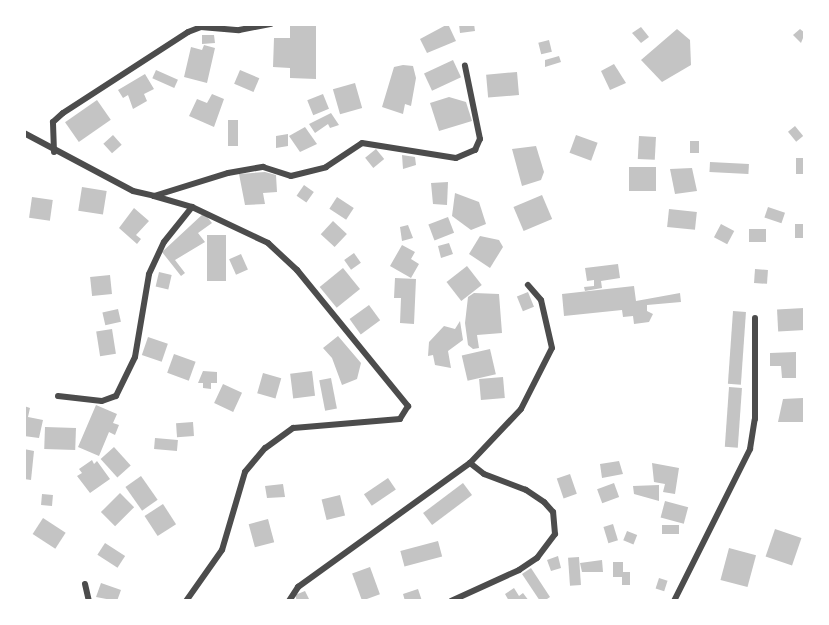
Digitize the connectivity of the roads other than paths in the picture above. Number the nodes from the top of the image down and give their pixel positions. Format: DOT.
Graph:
graph roads {
  1 [pos="271,24"];
  2 [pos="465,66"];
  3 [pos="24,133"];
  4 [pos="54,152"];
  5 [pos="154,196"];
  6 [pos="192,207"];
  7 [pos="528,285"];
  8 [pos="755,318"];
  9 [pos="58,396"];
  10 [pos="470,463"];
  11 [pos="85,584"];
  12 [pos="89,601"];
  13 [pos="186,601"];
  14 [pos="289,601"];
  15 [pos="451,601"];
  16 [pos="674,601"];
  1 -- 4 [label="street"];
  2 -- 5 [label="street"];
  3 -- 4 [label="street"];
  4 -- 5 [label="street"];
  5 -- 6 [label="street"];
  6 -- 9 [label="street"];
  6 -- 13 [label="street"];
  7 -- 10 [label="street"];
  8 -- 16 [label="street"];
  10 -- 14 [label="street"];
  10 -- 15 [label="street"];
  11 -- 12 [label="street"];
}
